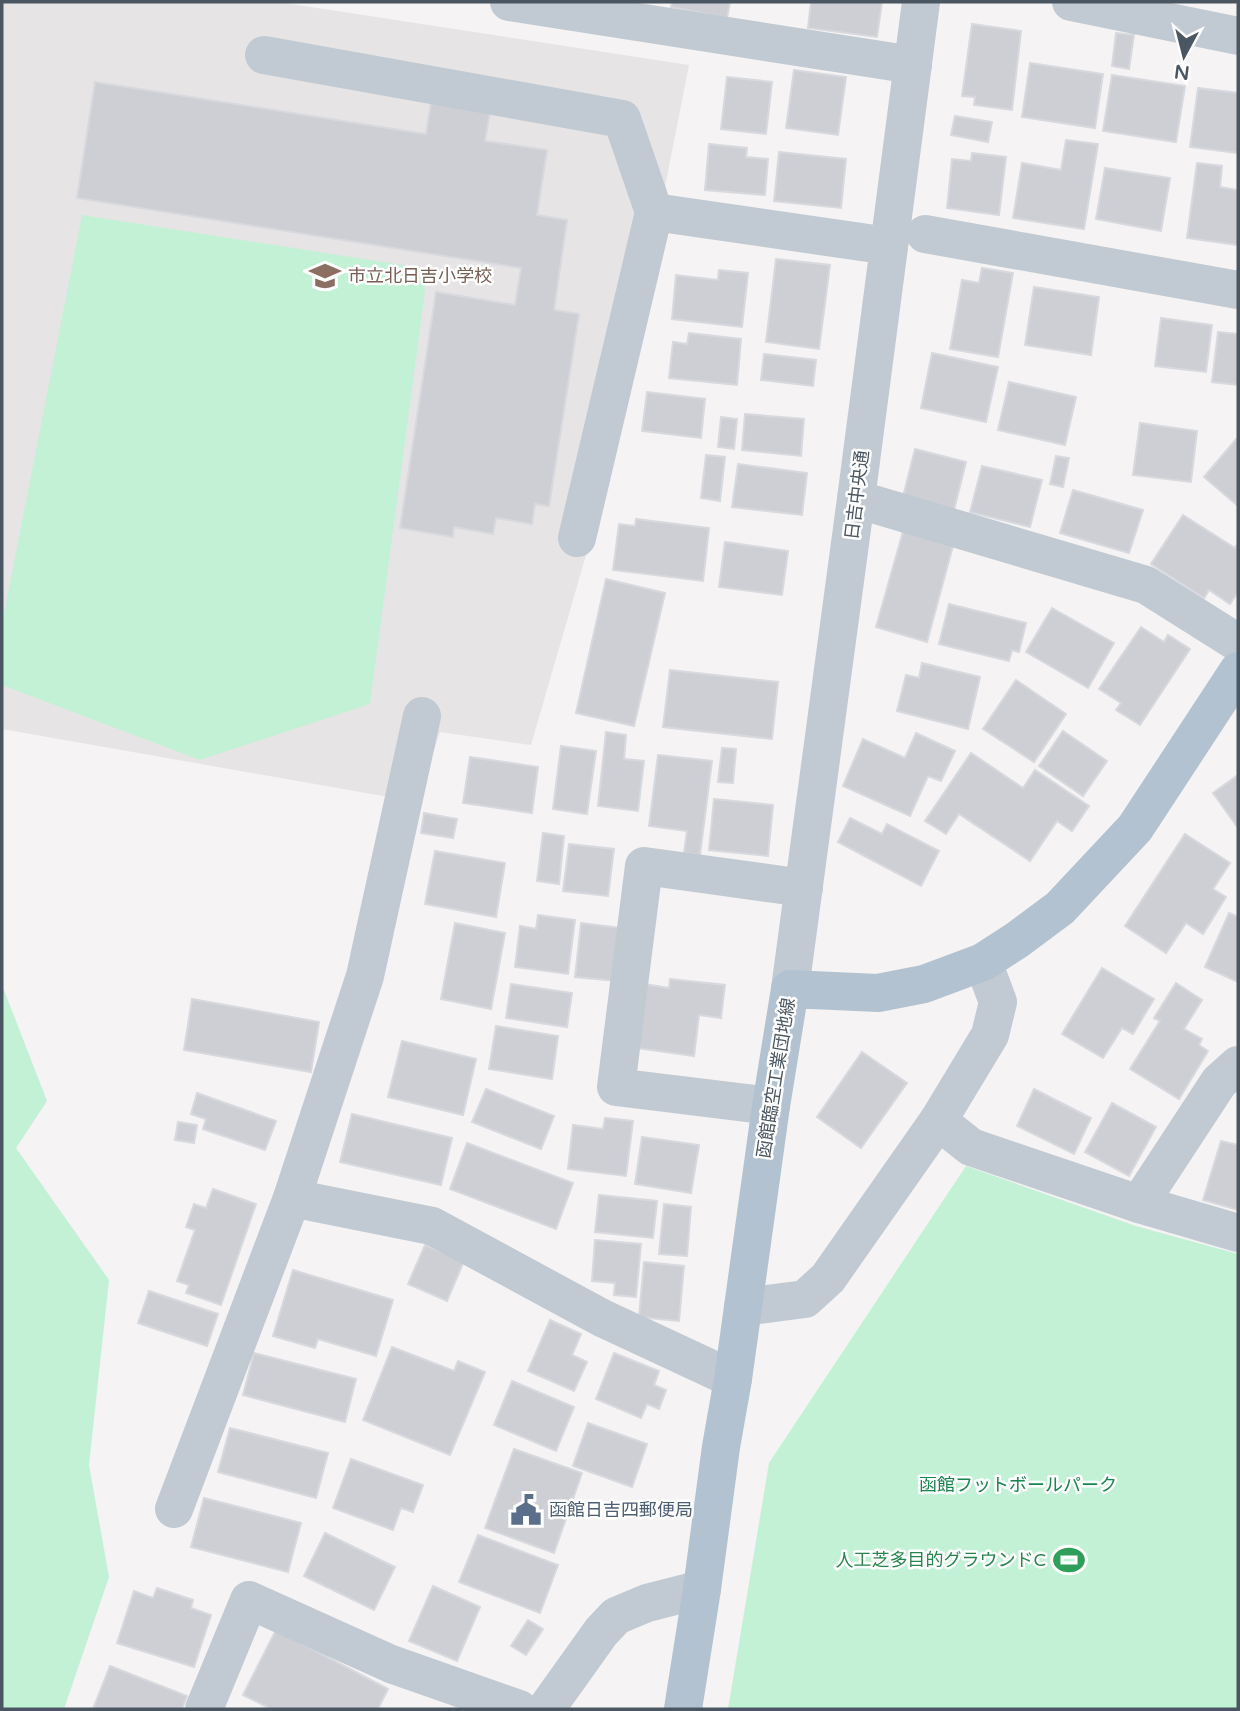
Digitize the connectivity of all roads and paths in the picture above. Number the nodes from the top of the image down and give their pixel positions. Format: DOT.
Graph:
graph roads {
  1 [pos="509,2"];
  2 [pos="921,2"];
  3 [pos="1071,2"];
  4 [pos="609,10"];
  5 [pos="1238,36"];
  6 [pos="264,55"];
  7 [pos="913,65"];
  8 [pos="654,212"];
  9 [pos="925,234"];
  10 [pos="889,246"];
  11 [pos="1238,290"];
  12 [pos="856,499"];
  13 [pos="577,538"];
  14 [pos="1238,643"];
  15 [pos="1238,671"];
  16 [pos="422,716"];
  17 [pos="804,888"];
  18 [pos="983,962"];
  19 [pos="790,989"];
  20 [pos="1238,1065"];
  21 [pos="771,1106"];
  22 [pos="937,1121"];
  23 [pos="292,1198"];
  24 [pos="1139,1204"];
  25 [pos="1238,1233"];
  26 [pos="743,1307"];
  27 [pos="733,1379"];
  28 [pos="174,1510"];
  29 [pos="702,1588"];
  30 [pos="204,1709"];
  31 [pos="519,1709"];
  32 [pos="546,1709"];
  33 [pos="684,1709"];
  1 -- 4 [label="street"];
  2 -- 7 [label="street, 日吉中央通"];
  3 -- 5 [label="street"];
  4 -- 7 [label="street"];
  6 -- 8 [label="street"];
  7 -- 10 [label="street, 日吉中央通"];
  8 -- 10 [label="street"];
  8 -- 13 [label="street"];
  9 -- 11 [label="street"];
  10 -- 12 [label="street, 日吉中央通"];
  12 -- 14 [label="street"];
  12 -- 17 [label="street, 日吉中央通"];
  15 -- 18 [label="main road, 函館臨空工業団地線"];
  16 -- 23 [label="street"];
  17 -- 19 [label="street, 日吉中央通"];
  17 -- 21 [label="street"];
  18 -- 19 [label="main road, 函館臨空工業団地線"];
  18 -- 22 [label="street"];
  19 -- 21 [label="main road, 函館臨空工業団地線"];
  20 -- 24 [label="street"];
  21 -- 26 [label="main road, 函館臨空工業団地線"];
  22 -- 24 [label="street"];
  22 -- 26 [label="street"];
  23 -- 27 [label="street"];
  23 -- 28 [label="street"];
  24 -- 25 [label="street"];
  26 -- 27 [label="main road, 函館臨空工業団地線"];
  27 -- 29 [label="main road, 函館臨空工業団地線"];
  29 -- 32 [label="street"];
  29 -- 33 [label="main road, 函館臨空工業団地線"];
  30 -- 31 [label="street"];
}
